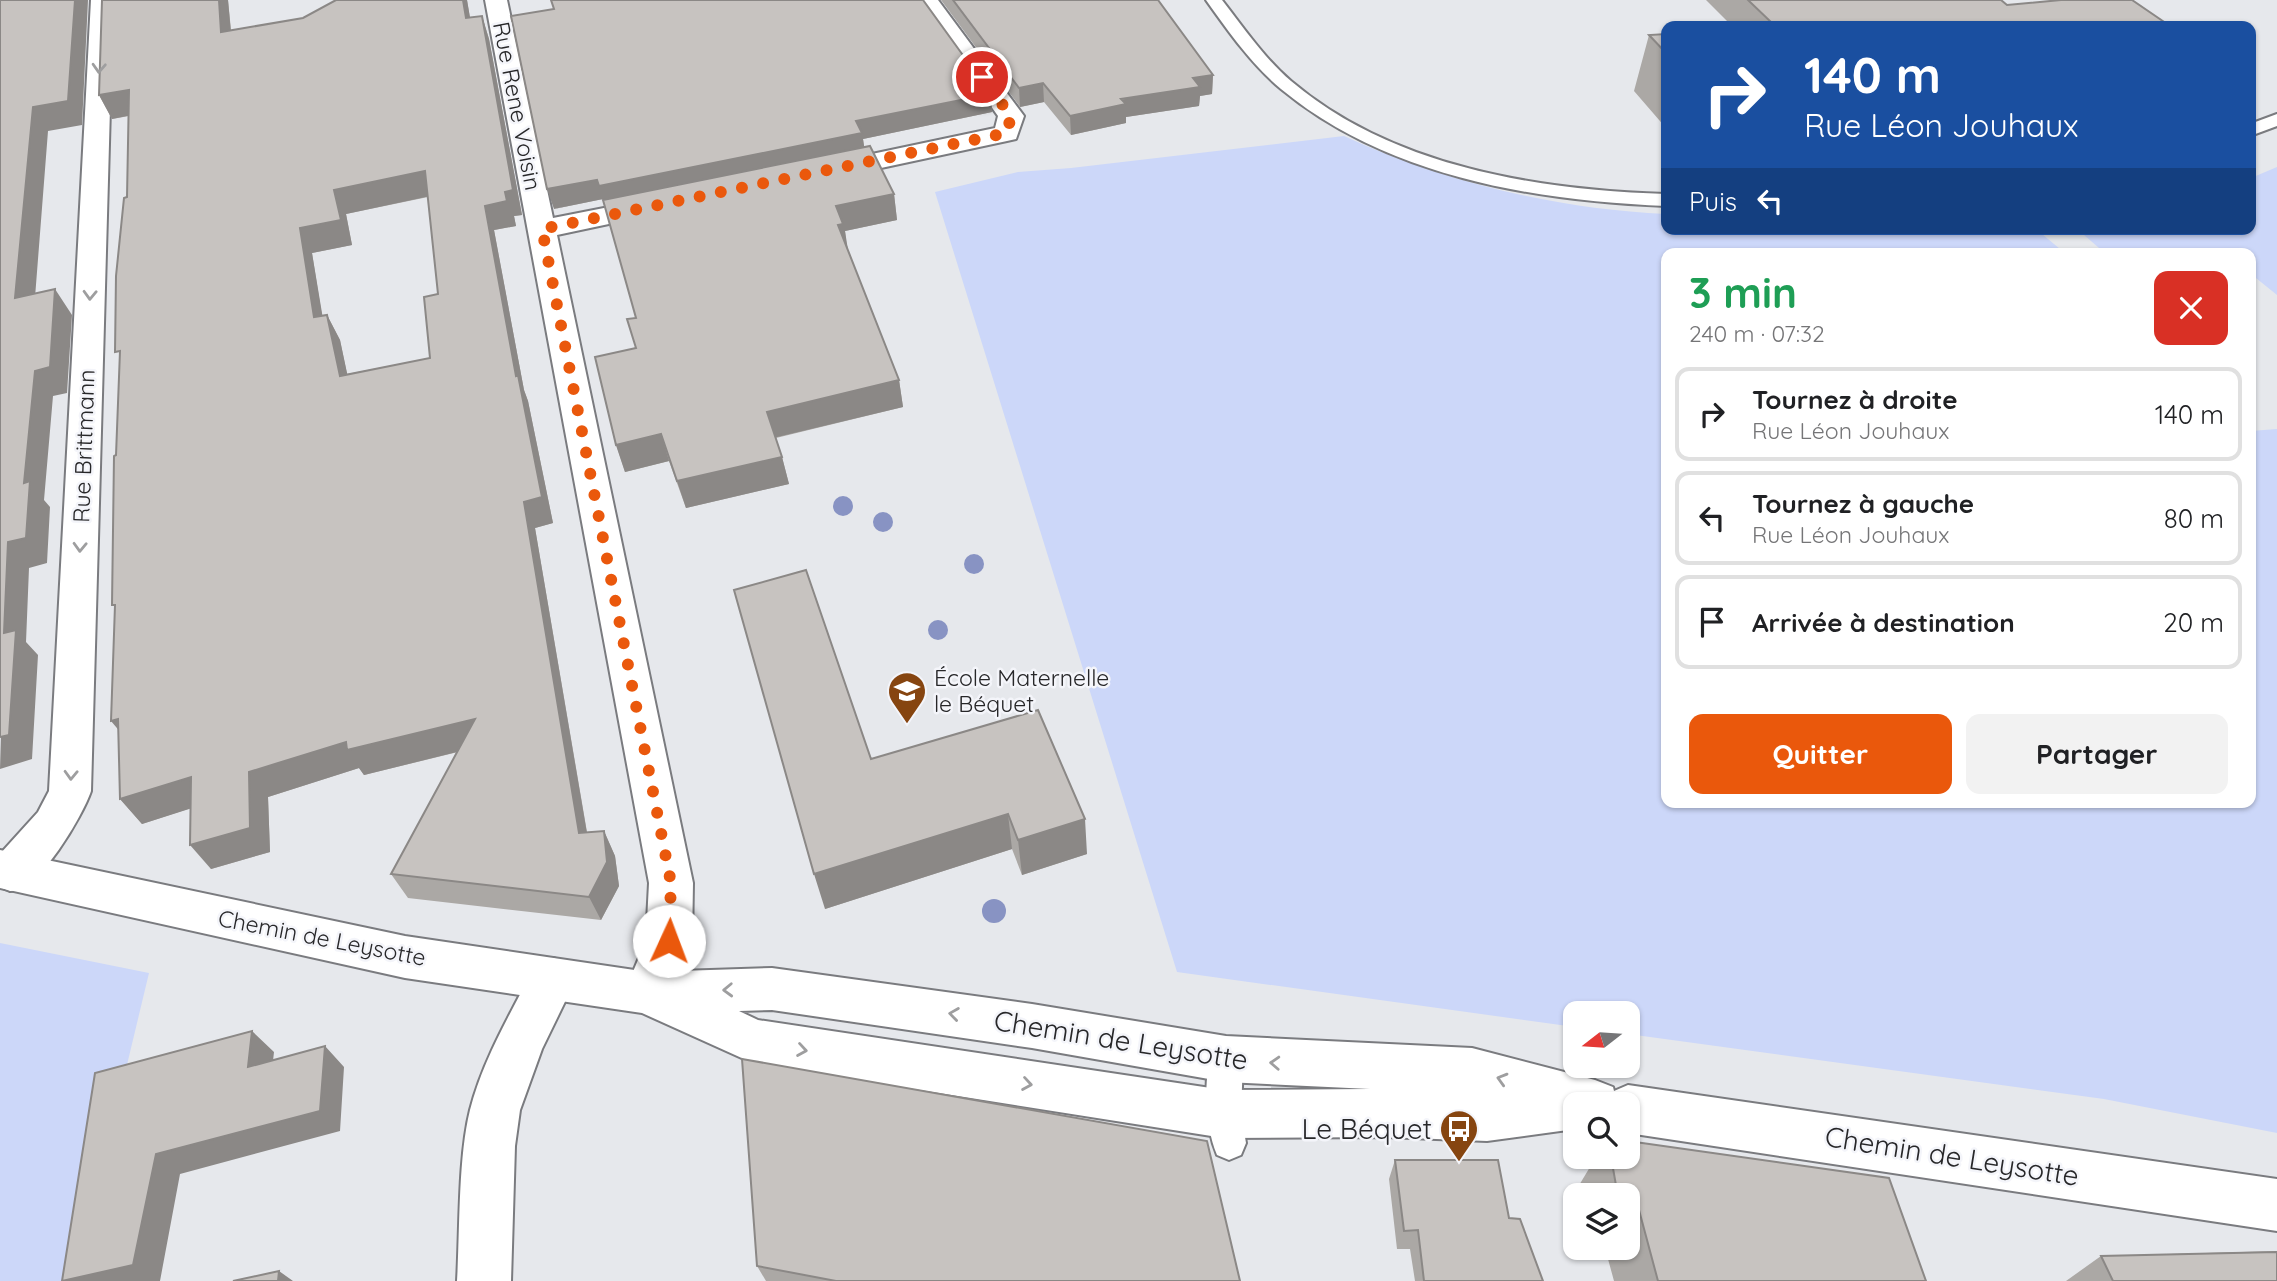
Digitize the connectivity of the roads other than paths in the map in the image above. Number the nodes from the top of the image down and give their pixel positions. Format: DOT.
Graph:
graph roads {
  1 [pos="102,0"];
  2 [pos="496,0"];
  3 [pos="926,0"];
  4 [pos="1214,0"];
  5 [pos="2277,120"];
  6 [pos="2256,129"];
  7 [pos="801,177"];
  8 [pos="1661,200"];
  9 [pos="680,201"];
  10 [pos="542,229"];
  11 [pos="6,871"];
  12 [pos="553,979"];
  13 [pos="648,993"];
  14 [pos="1226,1059"];
  15 [pos="1563,1096"];
  16 [pos="1563,1108"];
  17 [pos="1640,1111"];
  18 [pos="1227,1129"];
  19 [pos="2277,1205"];
  20 [pos="484,1281"];
  1 -- 11 [label="street, Rue Brittmann, one-way"];
  2 -- 10 [label="street, Rue Rene Voisin"];
  3 -- 7 [label="street"];
  4 -- 8 [label="lane"];
  5 -- 6 [label="lane"];
  9 -- 10 [label="street"];
  10 -- 13 [label="street, Rue Rene Voisin"];
  11 -- 12 [label="street, Chemin de Leysotte"];
  12 -- 13 [label="street, Chemin de Leysotte"];
  12 -- 20 [label="street"];
  14 -- 13 [label="street, Chemin de Leysotte, one-way"];
  13 -- 18 [label="street, Chemin de Leysotte, one-way"];
  15 -- 14 [label="street, Chemin de Leysotte, one-way"];
  14 -- 18 [label="lane"];
  16 -- 18 [label="street, Chemin de Leysotte"];
  17 -- 19 [label="street, Chemin de Leysotte"];
}
